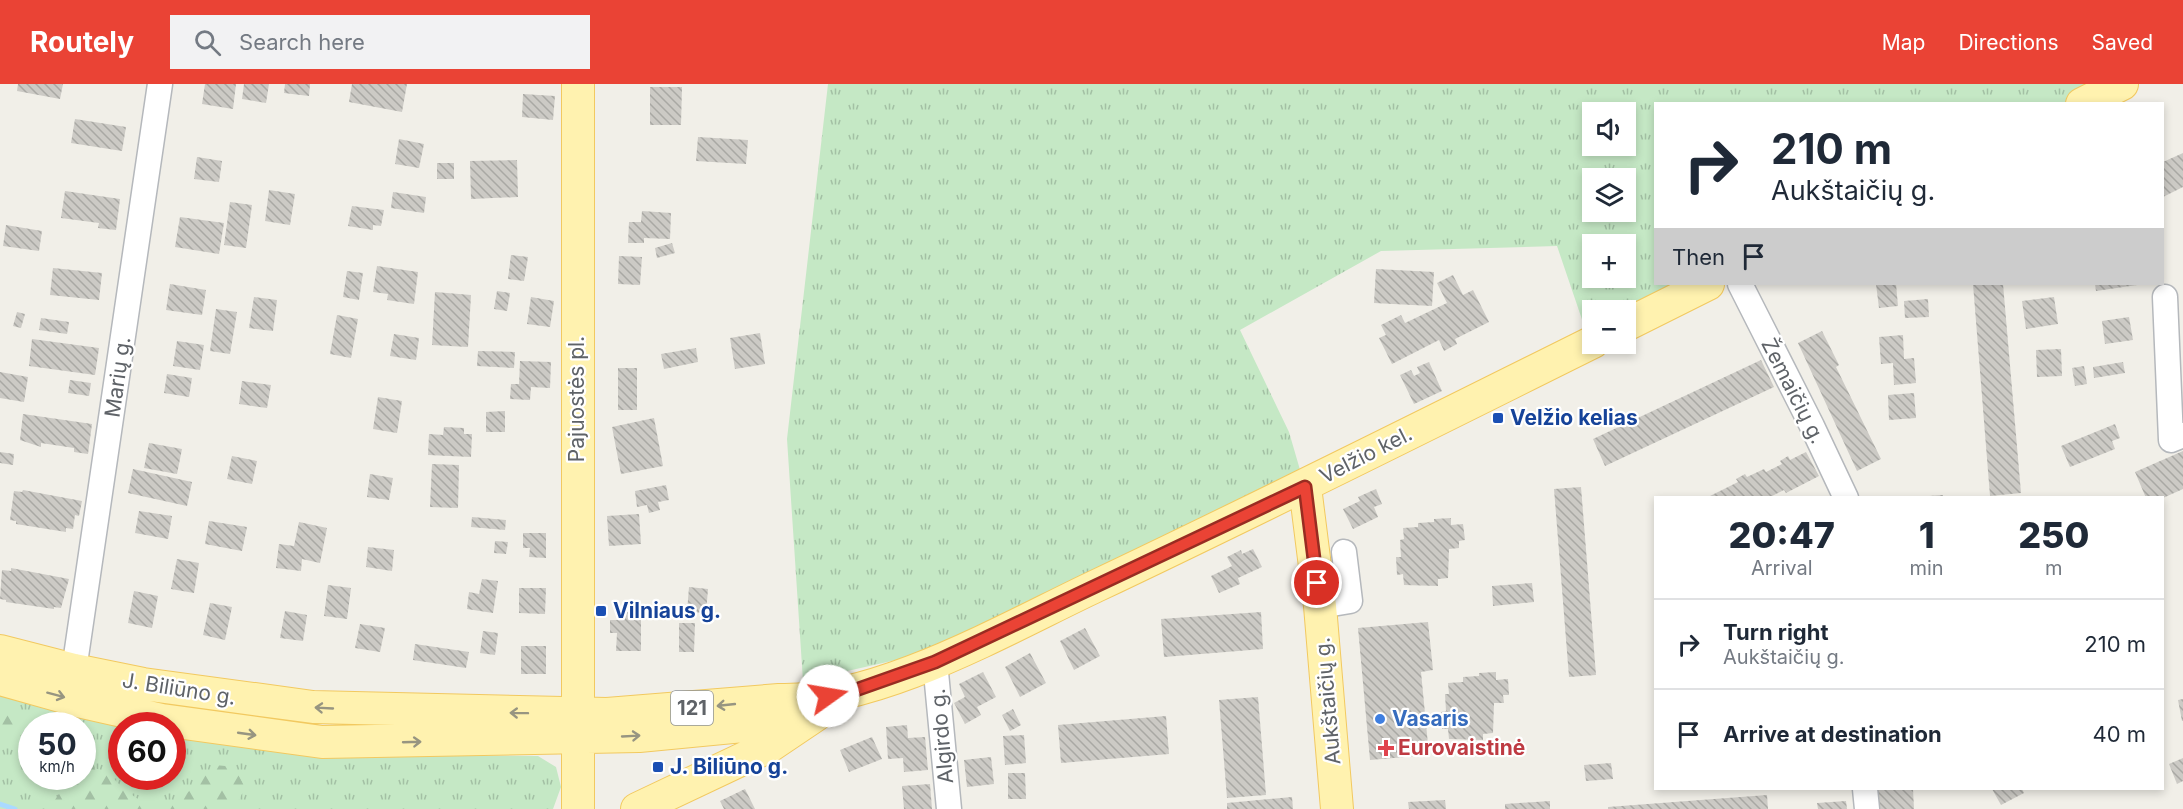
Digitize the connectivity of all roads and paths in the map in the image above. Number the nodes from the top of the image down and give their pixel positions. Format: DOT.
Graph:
graph roads {
  1 [pos="160,84"];
  2 [pos="578,84"];
  3 [pos="2122,84"];
  4 [pos="2086,102"];
  5 [pos="1706,285"];
  6 [pos="1741,285"];
  7 [pos="2165,297"];
  8 [pos="1636,320"];
  9 [pos="1582,348"];
  10 [pos="2183,435"];
  11 [pos="1305,487"];
  12 [pos="1845,496"];
  13 [pos="1344,552"];
  14 [pos="1320,606"];
  15 [pos="0,651"];
  16 [pos="935,662"];
  17 [pos="74,670"];
  18 [pos="0,679"];
  19 [pos="850,692"];
  20 [pos="578,726"];
  21 [pos="1865,790"];
  22 [pos="578,809"];
  23 [pos="637,809"];
  24 [pos="949,809"];
  25 [pos="1337,809"];
  26 [pos="1867,809"];
  1 -- 17 [label="street, Marių g."];
  2 -- 20 [label="main road, Pajuostės pl."];
  3 -- 4 [label="main road"];
  5 -- 8 [label="main road"];
  6 -- 12 [label="street, Žemaičių g."];
  7 -- 10 [label="street"];
  9 -- 11 [label="main road, Velžio kel. / 121"];
  11 -- 14 [label="main road, Aukštaičių g."];
  11 -- 16 [label="main road, Velžio kel. / 121"];
  13 -- 14 [label="street"];
  14 -- 25 [label="main road, Aukštaičių g."];
  15 -- 17 [label="main road, J. Biliūno g."];
  16 -- 19 [label="main road, Velžio kel. / 121"];
  16 -- 24 [label="street, Algirdo g."];
  20 -- 17 [label="main road, J. Biliūno g., one-way"];
  18 -- 20 [label="main road, J. Biliūno g., one-way"];
  19 -- 20 [label="main road, Velžio kel. / 121"];
  19 -- 23 [label="main road"];
  20 -- 22 [label="main road"];
  21 -- 26 [label="street"];
}
